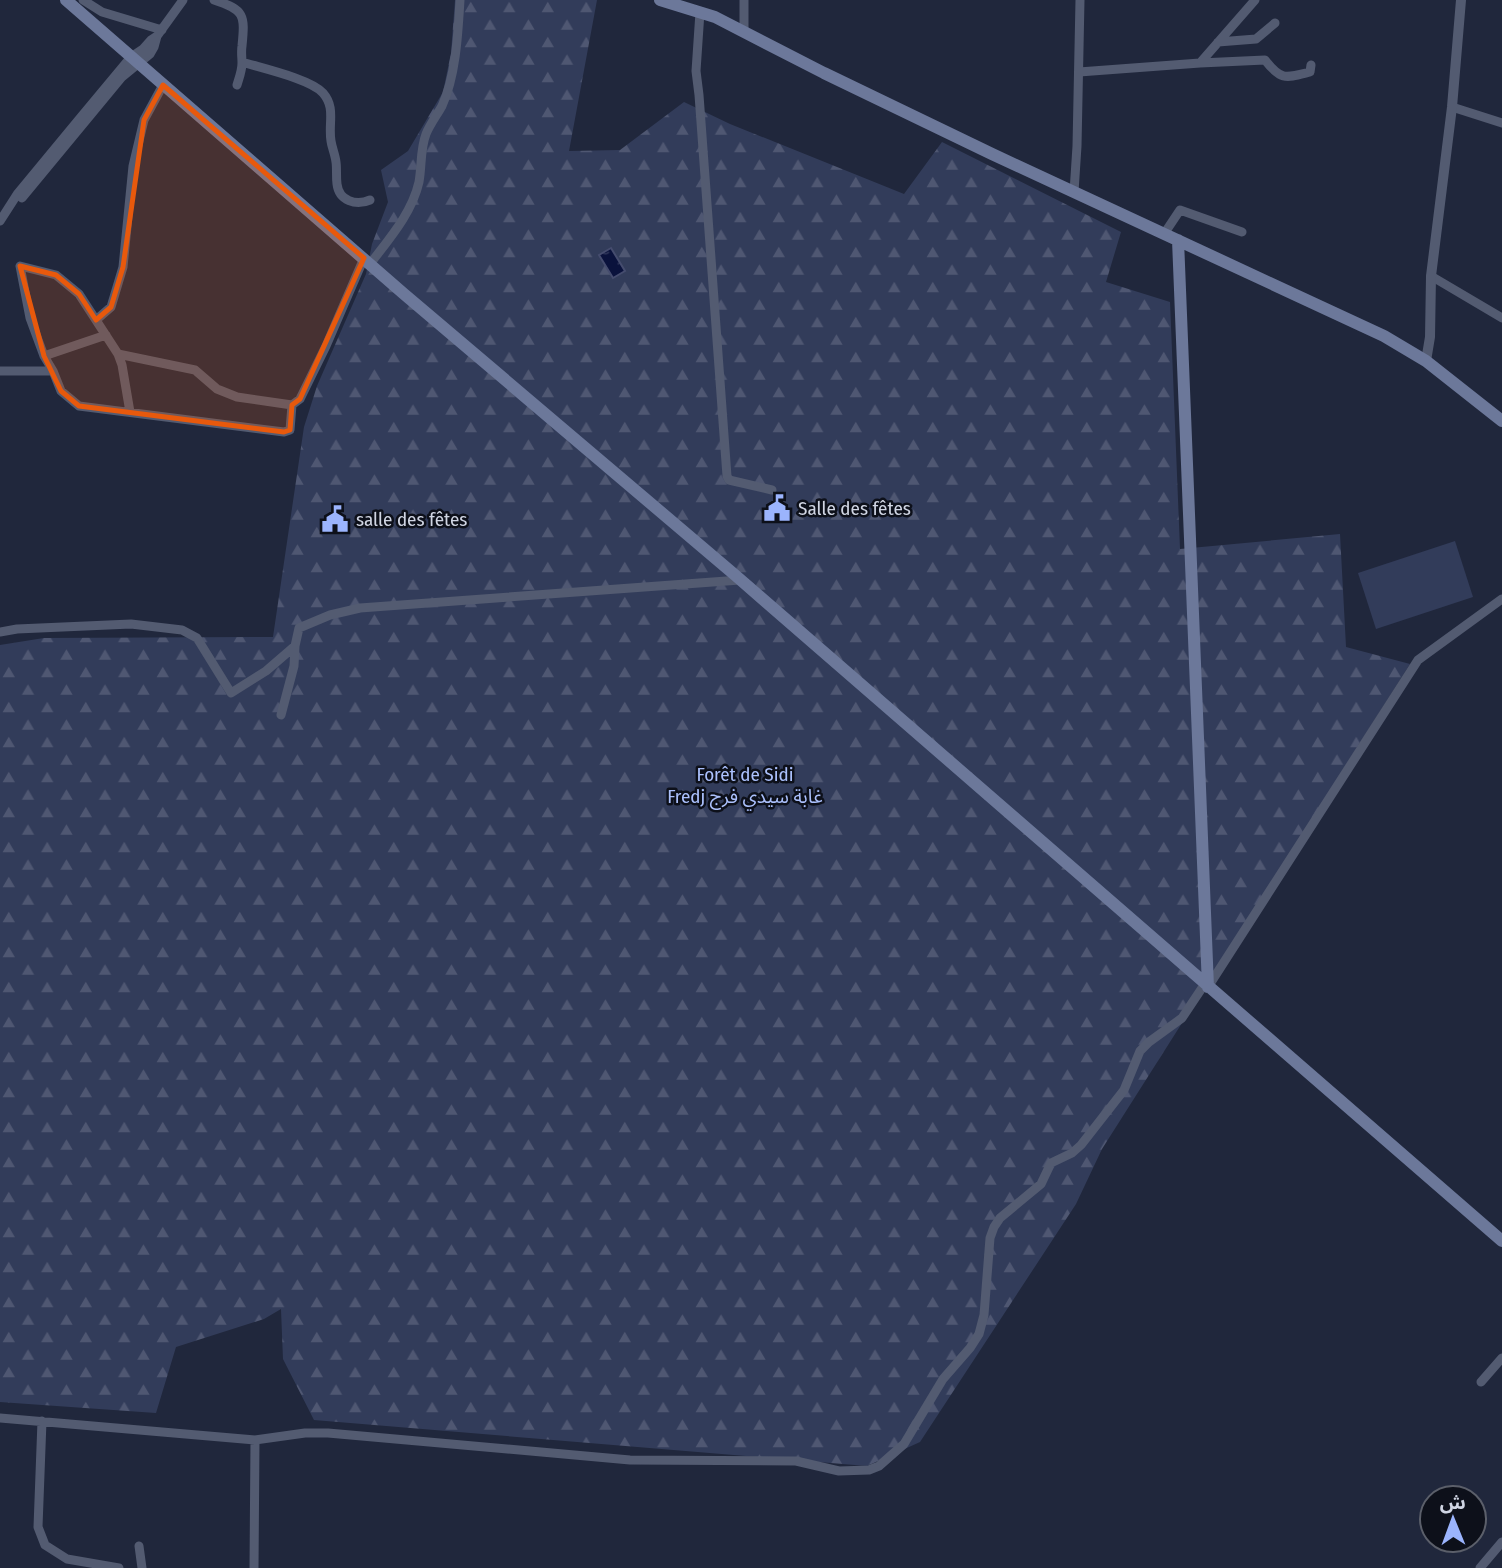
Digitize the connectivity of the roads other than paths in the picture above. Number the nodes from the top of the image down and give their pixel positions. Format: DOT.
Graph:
graph roads {
  1 [pos="66,0"];
  2 [pos="83,0"];
  3 [pos="183,0"];
  4 [pos="214,0"];
  5 [pos="460,0"];
  6 [pos="660,0"];
  7 [pos="744,0"];
  8 [pos="1080,0"];
  9 [pos="1255,0"];
  10 [pos="1461,0"];
  11 [pos="700,12"];
  12 [pos="1275,23"];
  13 [pos="744,32"];
  14 [pos="160,33"];
  15 [pos="1218,42"];
  16 [pos="135,60"];
  17 [pos="242,62"];
  18 [pos="1200,62"];
  19 [pos="1311,65"];
  20 [pos="1079,72"];
  21 [pos="163,85"];
  22 [pos="237,85"];
  23 [pos="1452,107"];
  24 [pos="1502,122"];
  25 [pos="71,135"];
  26 [pos="1074,192"];
  27 [pos="370,200"];
  28 [pos="0,220"];
  29 [pos="0,227"];
  30 [pos="1242,232"];
  31 [pos="1164,234"];
  32 [pos="1178,240"];
  33 [pos="367,261"];
  34 [pos="1431,275"];
  35 [pos="1502,318"];
  36 [pos="96,320"];
  37 [pos="106,335"];
  38 [pos="118,354"];
  39 [pos="44,356"];
  40 [pos="1426,361"];
  41 [pos="1,371"];
  42 [pos="53,371"];
  43 [pos="292,405"];
  44 [pos="130,412"];
  45 [pos="1502,421"];
  46 [pos="772,490"];
  47 [pos="740,580"];
  48 [pos="1502,599"];
  49 [pos="0,632"];
  50 [pos="295,646"];
  51 [pos="281,715"];
  52 [pos="1205,987"];
  53 [pos="1502,1241"];
  54 [pos="1502,1358"];
  55 [pos="1480,1382"];
  56 [pos="0,1418"];
  57 [pos="42,1421"];
  58 [pos="255,1440"];
  59 [pos="1502,1542"];
  60 [pos="139,1546"];
  61 [pos="119,1568"];
  62 [pos="142,1568"];
  63 [pos="254,1568"];
  64 [pos="1479,1568"];
  1 -- 16 [label="main road"];
  2 -- 14 [label="street"];
  3 -- 14 [label="street"];
  4 -- 17 [label="street"];
  5 -- 33 [label="street"];
  6 -- 11 [label="main road"];
  7 -- 13 [label="street"];
  8 -- 20 [label="street"];
  9 -- 15 [label="street"];
  10 -- 23 [label="street"];
  11 -- 13 [label="main road"];
  11 -- 46 [label="street"];
  12 -- 15 [label="street"];
  13 -- 26 [label="main road"];
  14 -- 16 [label="street"];
  15 -- 18 [label="street"];
  16 -- 21 [label="main road"];
  16 -- 25 [label="street"];
  17 -- 22 [label="street"];
  17 -- 27 [label="street"];
  18 -- 19 [label="street"];
  18 -- 20 [label="street"];
  20 -- 26 [label="street"];
  21 -- 33 [label="main road"];
  21 -- 36 [label="street"];
  23 -- 24 [label="street"];
  23 -- 34 [label="street"];
  25 -- 28 [label="street"];
  25 -- 29 [label="street"];
  26 -- 31 [label="main road"];
  30 -- 31 [label="street"];
  31 -- 32 [label="main road"];
  32 -- 40 [label="main road"];
  32 -- 52 [label="main road"];
  33 -- 43 [label="street"];
  33 -- 47 [label="main road"];
  34 -- 35 [label="street"];
  34 -- 40 [label="street"];
  36 -- 37 [label="street"];
  36 -- 39 [label="street"];
  37 -- 38 [label="street"];
  37 -- 39 [label="street"];
  38 -- 43 [label="street"];
  38 -- 44 [label="street"];
  39 -- 42 [label="street"];
  40 -- 45 [label="main road"];
  41 -- 42 [label="street"];
  42 -- 44 [label="street"];
  43 -- 44 [label="street"];
  47 -- 50 [label="street"];
  47 -- 52 [label="main road"];
  48 -- 52 [label="street"];
  49 -- 50 [label="street"];
  50 -- 51 [label="street"];
  52 -- 53 [label="main road"];
  52 -- 58 [label="street"];
  54 -- 55 [label="street"];
  56 -- 57 [label="street"];
  57 -- 58 [label="street"];
  57 -- 61 [label="street"];
  58 -- 63 [label="street"];
  59 -- 64 [label="street"];
  60 -- 62 [label="street"];
}
